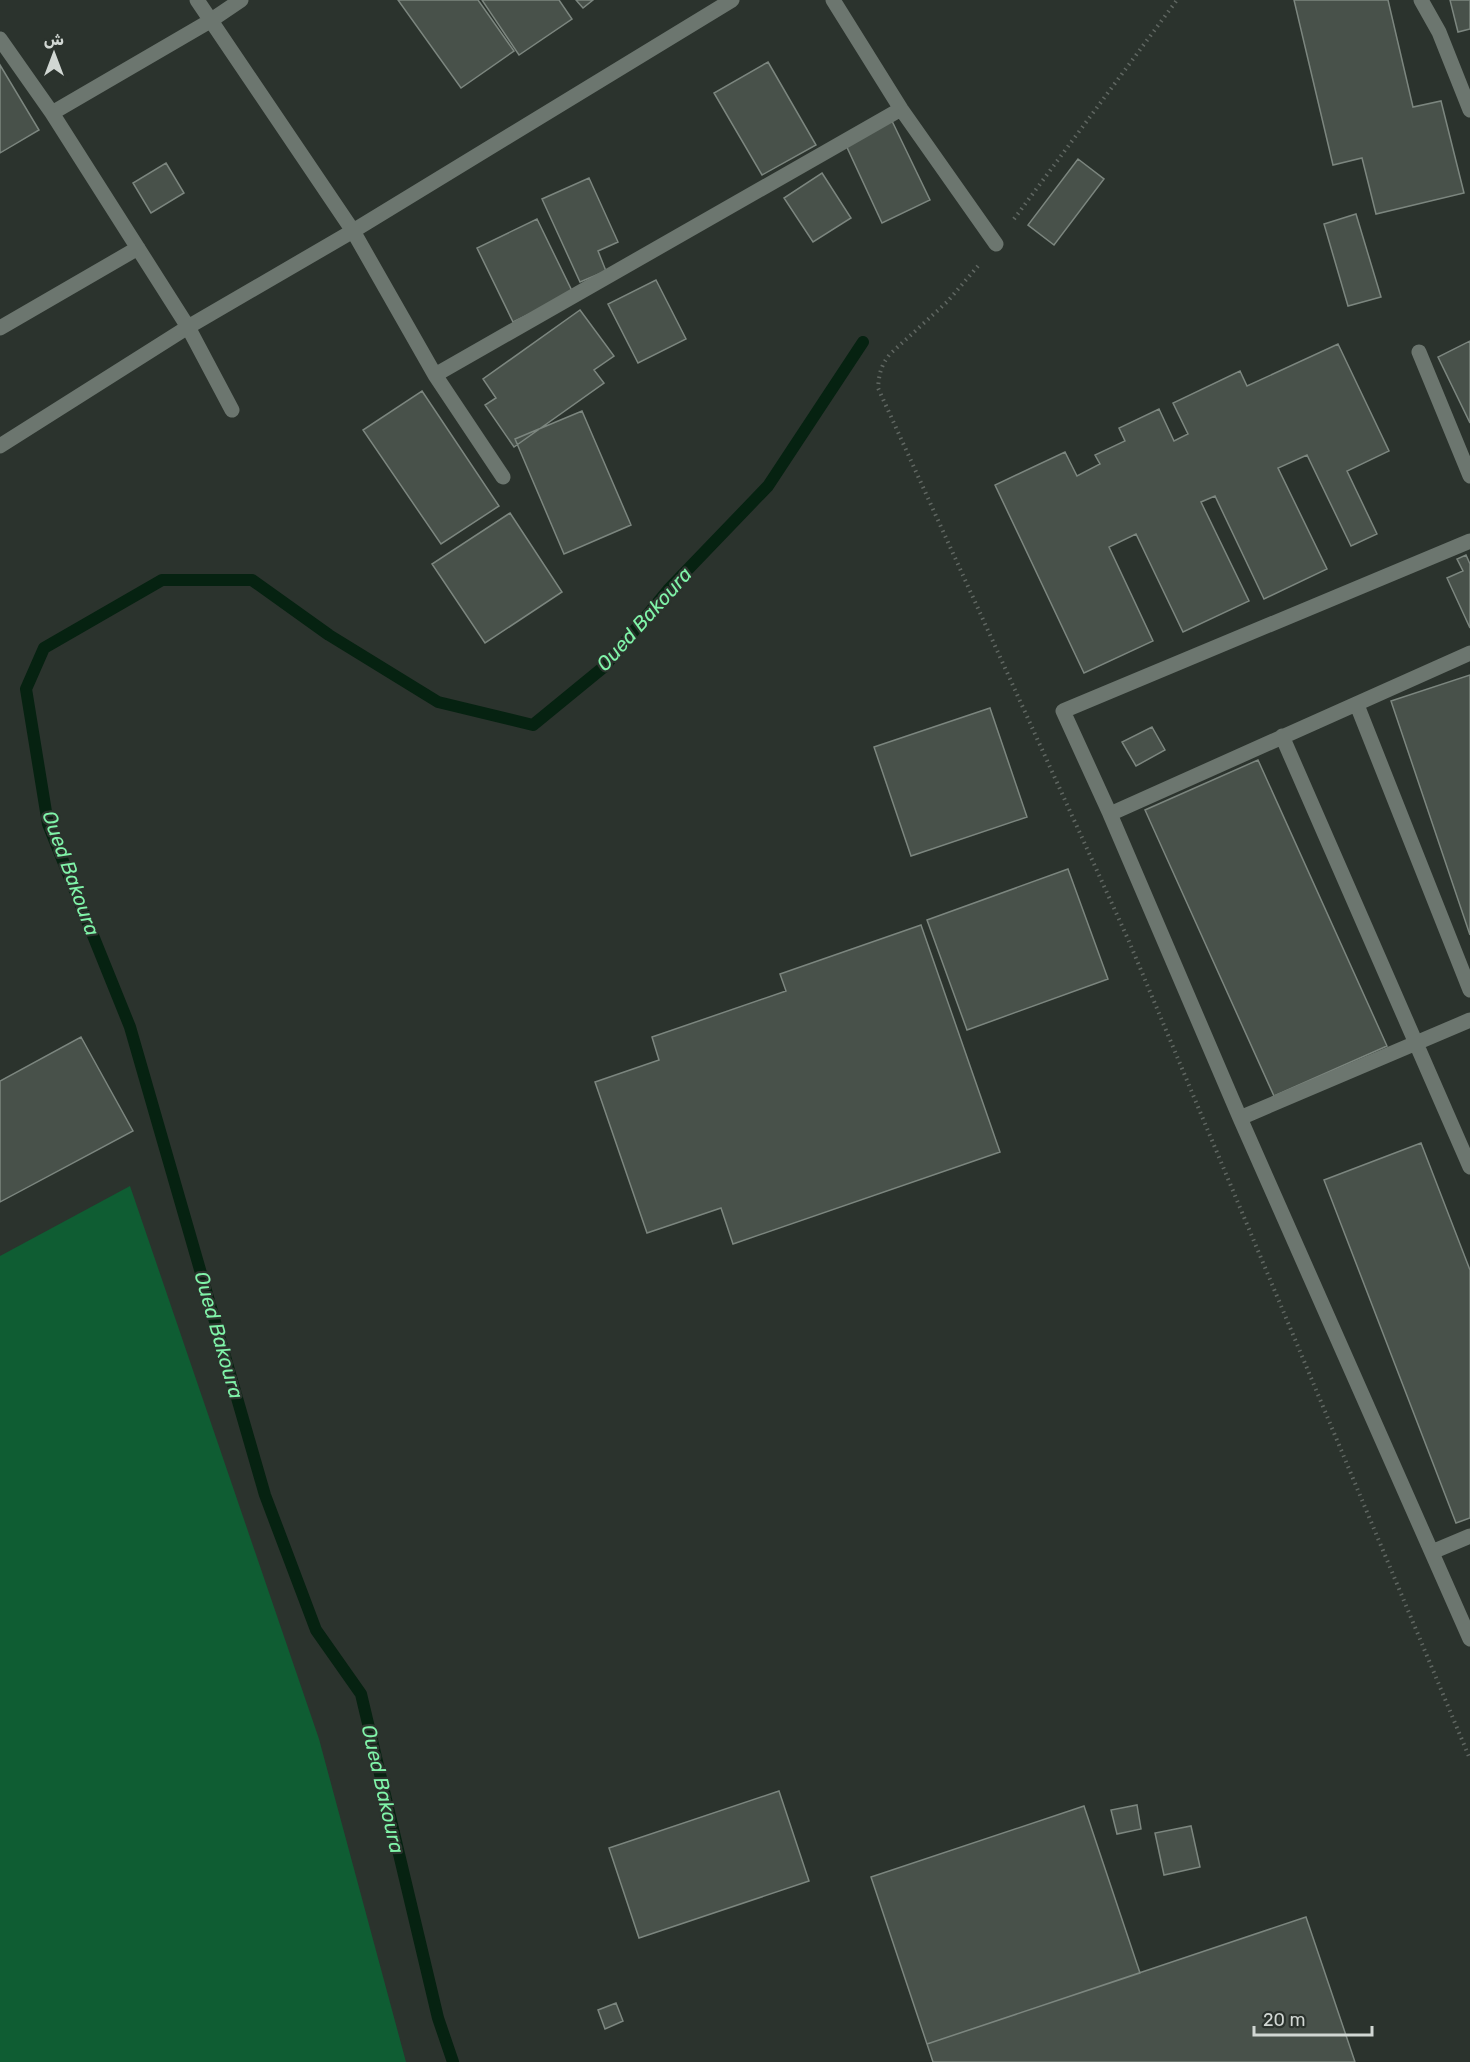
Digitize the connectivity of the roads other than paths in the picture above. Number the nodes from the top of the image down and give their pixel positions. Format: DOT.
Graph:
graph roads {
  1 [pos="197,0"];
  2 [pos="241,0"];
  3 [pos="732,0"];
  4 [pos="833,0"];
  5 [pos="1421,0"];
  6 [pos="210,21"];
  7 [pos="0,39"];
  8 [pos="901,109"];
  9 [pos="1470,110"];
  10 [pos="52,113"];
  11 [pos="353,231"];
  12 [pos="996,244"];
  13 [pos="138,248"];
  14 [pos="188,327"];
  15 [pos="0,328"];
  16 [pos="1419,352"];
  17 [pos="435,375"];
  18 [pos="232,410"];
  19 [pos="0,446"];
  20 [pos="1470,476"];
  21 [pos="503,477"];
  22 [pos="1470,541"];
  23 [pos="1470,652"];
  24 [pos="1357,705"];
  25 [pos="1282,736"];
  26 [pos="1110,814"];
  27 [pos="1470,990"];
  28 [pos="1470,1020"];
  29 [pos="1416,1044"];
  30 [pos="1240,1118"];
  31 [pos="1470,1167"];
  32 [pos="1470,1536"];
  33 [pos="1432,1552"];
  34 [pos="1470,1639"];
  1 -- 6 [label="street"];
  2 -- 6 [label="street"];
  3 -- 11 [label="street"];
  4 -- 8 [label="street"];
  5 -- 9 [label="street"];
  6 -- 10 [label="street"];
  6 -- 11 [label="street"];
  7 -- 10 [label="street"];
  8 -- 12 [label="street"];
  8 -- 17 [label="street"];
  10 -- 13 [label="street"];
  11 -- 14 [label="street"];
  11 -- 17 [label="street"];
  13 -- 14 [label="street"];
  13 -- 15 [label="street"];
  14 -- 18 [label="street"];
  14 -- 19 [label="street"];
  16 -- 20 [label="street"];
  17 -- 21 [label="street"];
  22 -- 26 [label="street"];
  23 -- 24 [label="street"];
  24 -- 25 [label="street"];
  24 -- 27 [label="street"];
  25 -- 26 [label="street"];
  25 -- 29 [label="street"];
  26 -- 30 [label="street"];
  28 -- 29 [label="street"];
  29 -- 30 [label="street"];
  29 -- 31 [label="street"];
  30 -- 33 [label="street"];
  32 -- 33 [label="street"];
  33 -- 34 [label="street"];
}
